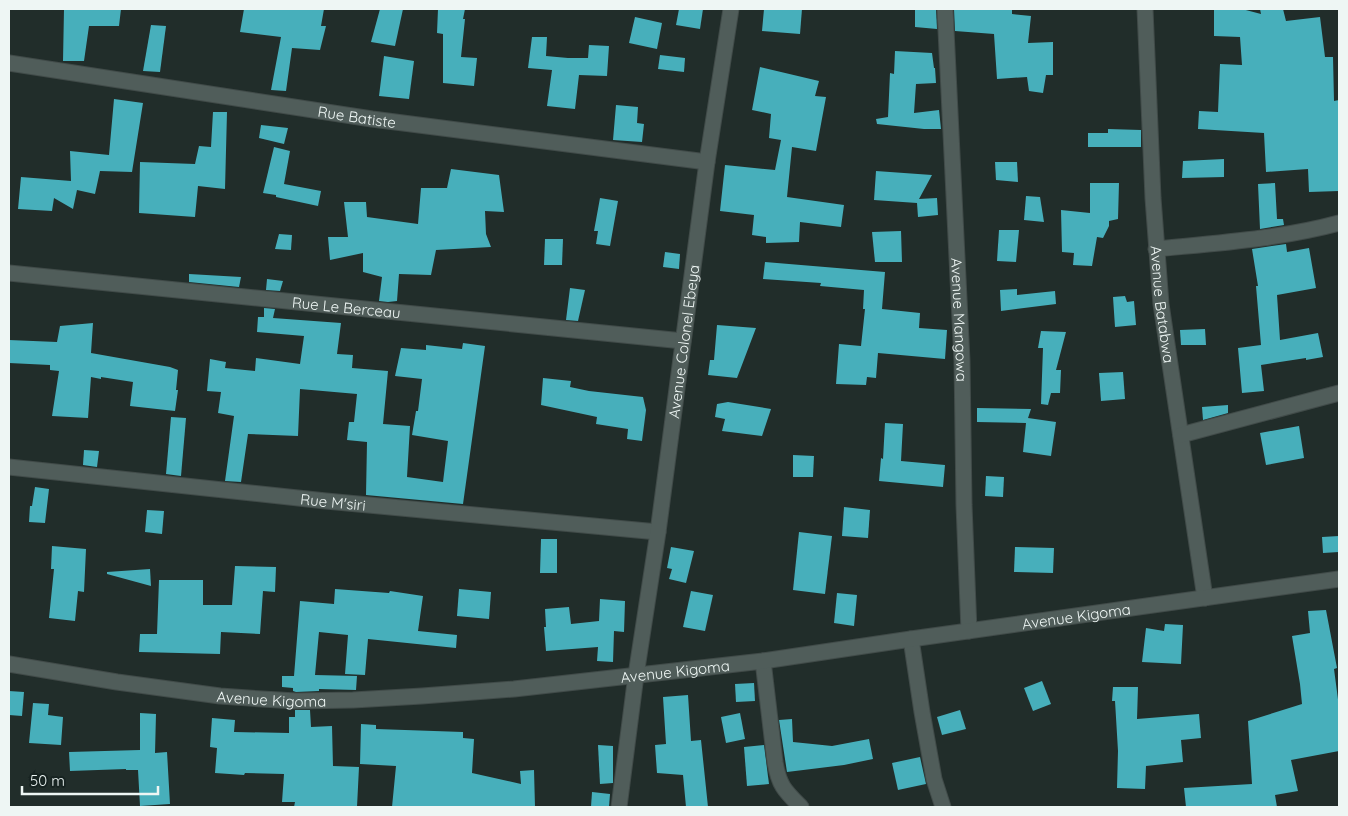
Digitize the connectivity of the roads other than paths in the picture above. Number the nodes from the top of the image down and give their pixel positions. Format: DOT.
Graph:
graph roads {
  1 [pos="731,9"];
  2 [pos="945,9"];
  3 [pos="1145,9"];
  4 [pos="9,63"];
  5 [pos="707,162"];
  6 [pos="1339,223"];
  7 [pos="1156,249"];
  8 [pos="9,273"];
  9 [pos="683,341"];
  10 [pos="1339,393"];
  11 [pos="1181,434"];
  12 [pos="9,467"];
  13 [pos="658,532"];
  14 [pos="1339,579"];
  15 [pos="1205,598"];
  16 [pos="969,631"];
  17 [pos="911,639"];
  18 [pos="763,661"];
  19 [pos="9,664"];
  20 [pos="636,675"];
  21 [pos="619,807"];
  22 [pos="801,807"];
  23 [pos="943,807"];
  1 -- 5 [label="street, Avenue Colonel Ebeya"];
  2 -- 16 [label="street, Avenue Mangowa"];
  3 -- 7 [label="street, Avenue Batabwa"];
  4 -- 5 [label="street, Rue Batiste"];
  5 -- 9 [label="street, Avenue Colonel Ebeya"];
  6 -- 7 [label="street"];
  7 -- 11 [label="street, Avenue Batabwa"];
  8 -- 9 [label="street, Rue Le Berceau"];
  9 -- 13 [label="street, Avenue Colonel Ebeya"];
  10 -- 11 [label="street"];
  11 -- 15 [label="street, Avenue Batabwa"];
  12 -- 13 [label="street, Rue M'siri"];
  13 -- 20 [label="street, Avenue Colonel Ebeya"];
  14 -- 15 [label="street, Avenue Kigoma"];
  15 -- 16 [label="street, Avenue Kigoma"];
  16 -- 17 [label="street, Avenue Kigoma"];
  17 -- 18 [label="street, Avenue Kigoma"];
  17 -- 23 [label="street"];
  18 -- 20 [label="street, Avenue Kigoma"];
  18 -- 22 [label="street"];
  19 -- 20 [label="street, Avenue Kigoma"];
  20 -- 21 [label="street, Avenue Colonel Ebeya"];
}
